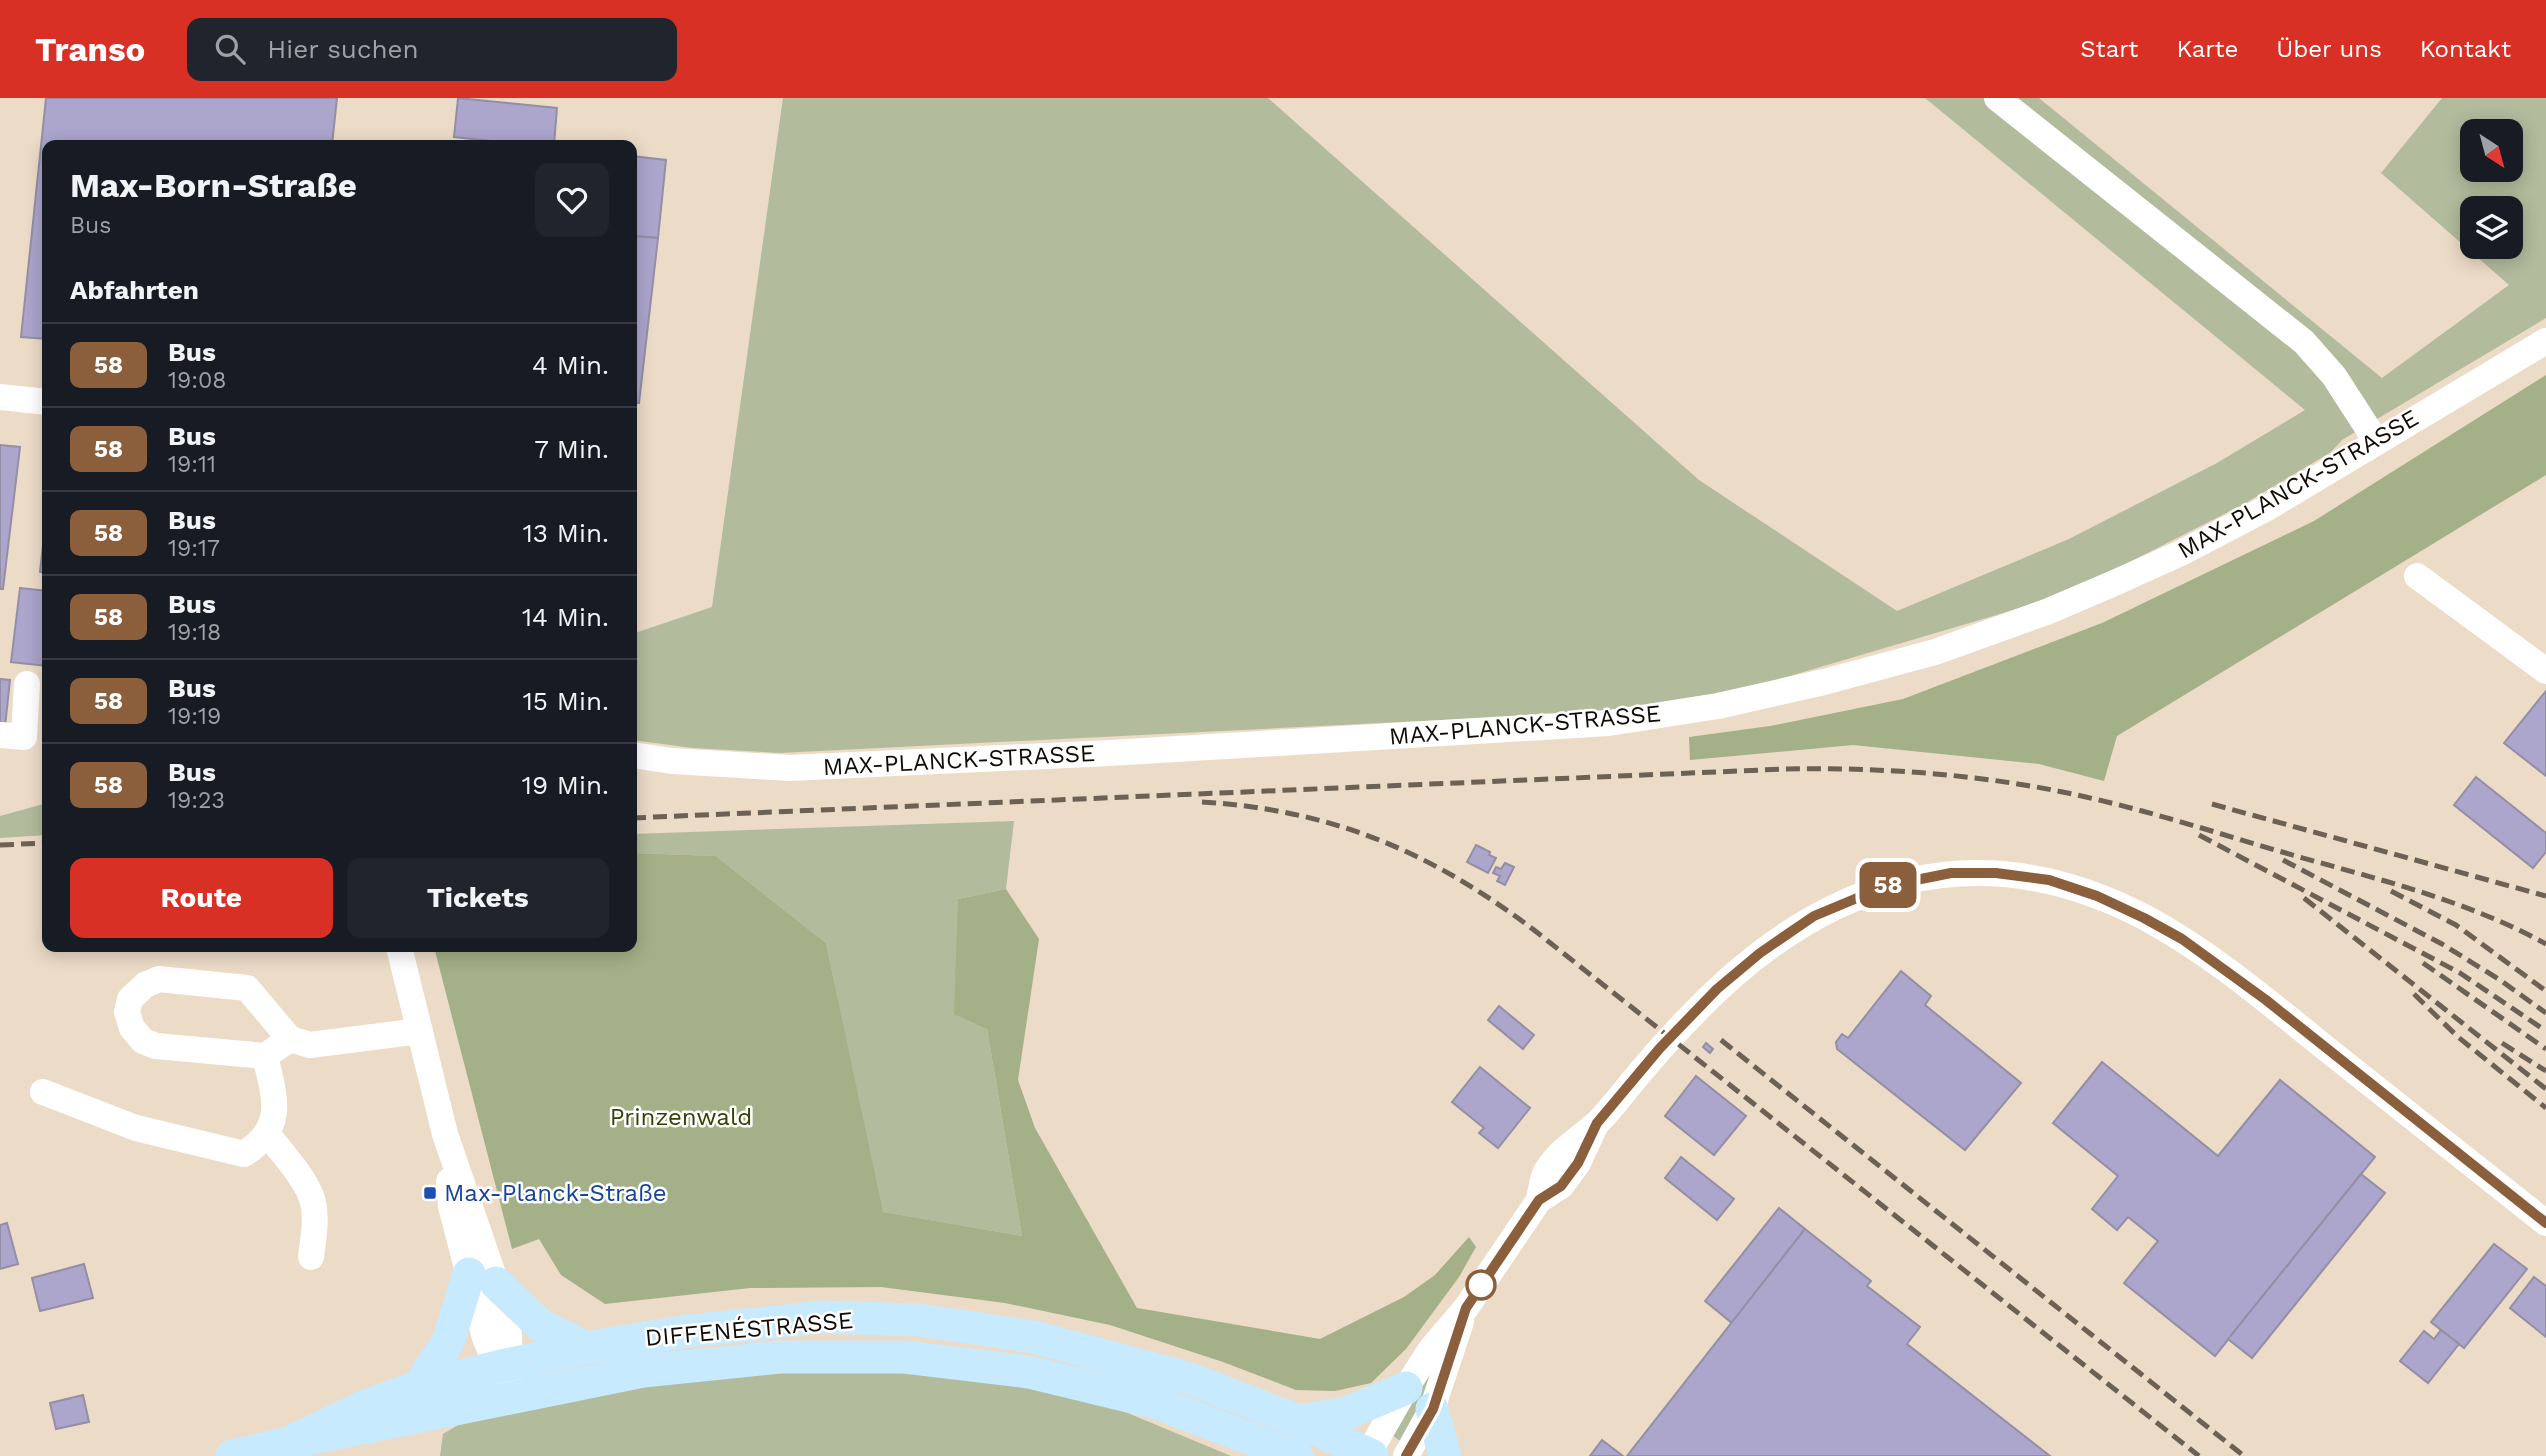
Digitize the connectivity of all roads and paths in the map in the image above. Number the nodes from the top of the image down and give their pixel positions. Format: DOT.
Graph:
graph roads {
  1 [pos="1997,98"];
  2 [pos="2546,341"];
  3 [pos="0,397"];
  4 [pos="42,401"];
  5 [pos="2376,441"];
  6 [pos="2417,576"];
  7 [pos="2546,671"];
  8 [pos="27,684"];
  9 [pos="0,735"];
  10 [pos="637,756"];
  11 [pos="400,952"];
  12 [pos="420,1031"];
  13 [pos="290,1039"];
  14 [pos="265,1056"];
  15 [pos="43,1092"];
  16 [pos="267,1133"];
  17 [pos="2546,1223"];
  18 [pos="311,1257"];
  19 [pos="483,1279"];
  20 [pos="1466,1308"];
  21 [pos="586,1348"];
  22 [pos="504,1366"];
  23 [pos="418,1387"];
  24 [pos="1406,1388"];
  25 [pos="510,1397"];
  26 [pos="1433,1409"];
  27 [pos="1299,1422"];
  28 [pos="288,1443"];
  29 [pos="1285,1453"];
  30 [pos="1369,1455"];
  31 [pos="232,1456"];
  32 [pos="1406,1456"];
  33 [pos="1445,1456"];
  1 -- 5 [label="street"];
  2 -- 5 [label="street, MAX-PLANCK-STRASSE"];
  3 -- 4 [label="street"];
  5 -- 10 [label="street, MAX-PLANCK-STRASSE"];
  6 -- 7 [label="street"];
  8 -- 9 [label="street"];
  11 -- 12 [label="street"];
  12 -- 13 [label="street"];
  12 -- 19 [label="street"];
  13 -- 14 [label="street"];
  13 -- 14 [label="street"];
  14 -- 16 [label="street"];
  15 -- 16 [label="street"];
  16 -- 18 [label="street"];
  17 -- 20 [label="street"];
  19 -- 21 [label="main road"];
  19 -- 22 [label="street"];
  19 -- 23 [label="main road"];
  20 -- 24 [label="street"];
  20 -- 26 [label="street"];
  21 -- 22 [label="main road, DIFFENÉSTRASSE"];
  21 -- 27 [label="main road, DIFFENÉSTRASSE"];
  22 -- 23 [label="main road, DIFFENÉSTRASSE"];
  22 -- 25 [label="street"];
  23 -- 28 [label="main road, DIFFENÉSTRASSE"];
  24 -- 27 [label="main road"];
  24 -- 30 [label="street"];
  25 -- 28 [label="main road, DIFFENÉSTRASSE"];
  25 -- 29 [label="main road, DIFFENÉSTRASSE"];
  26 -- 32 [label="street"];
  26 -- 33 [label="main road"];
  27 -- 30 [label="main road, DIFFENÉSTRASSE"];
  28 -- 31 [label="main road, DIFFENÉSTRASSE"];
}
